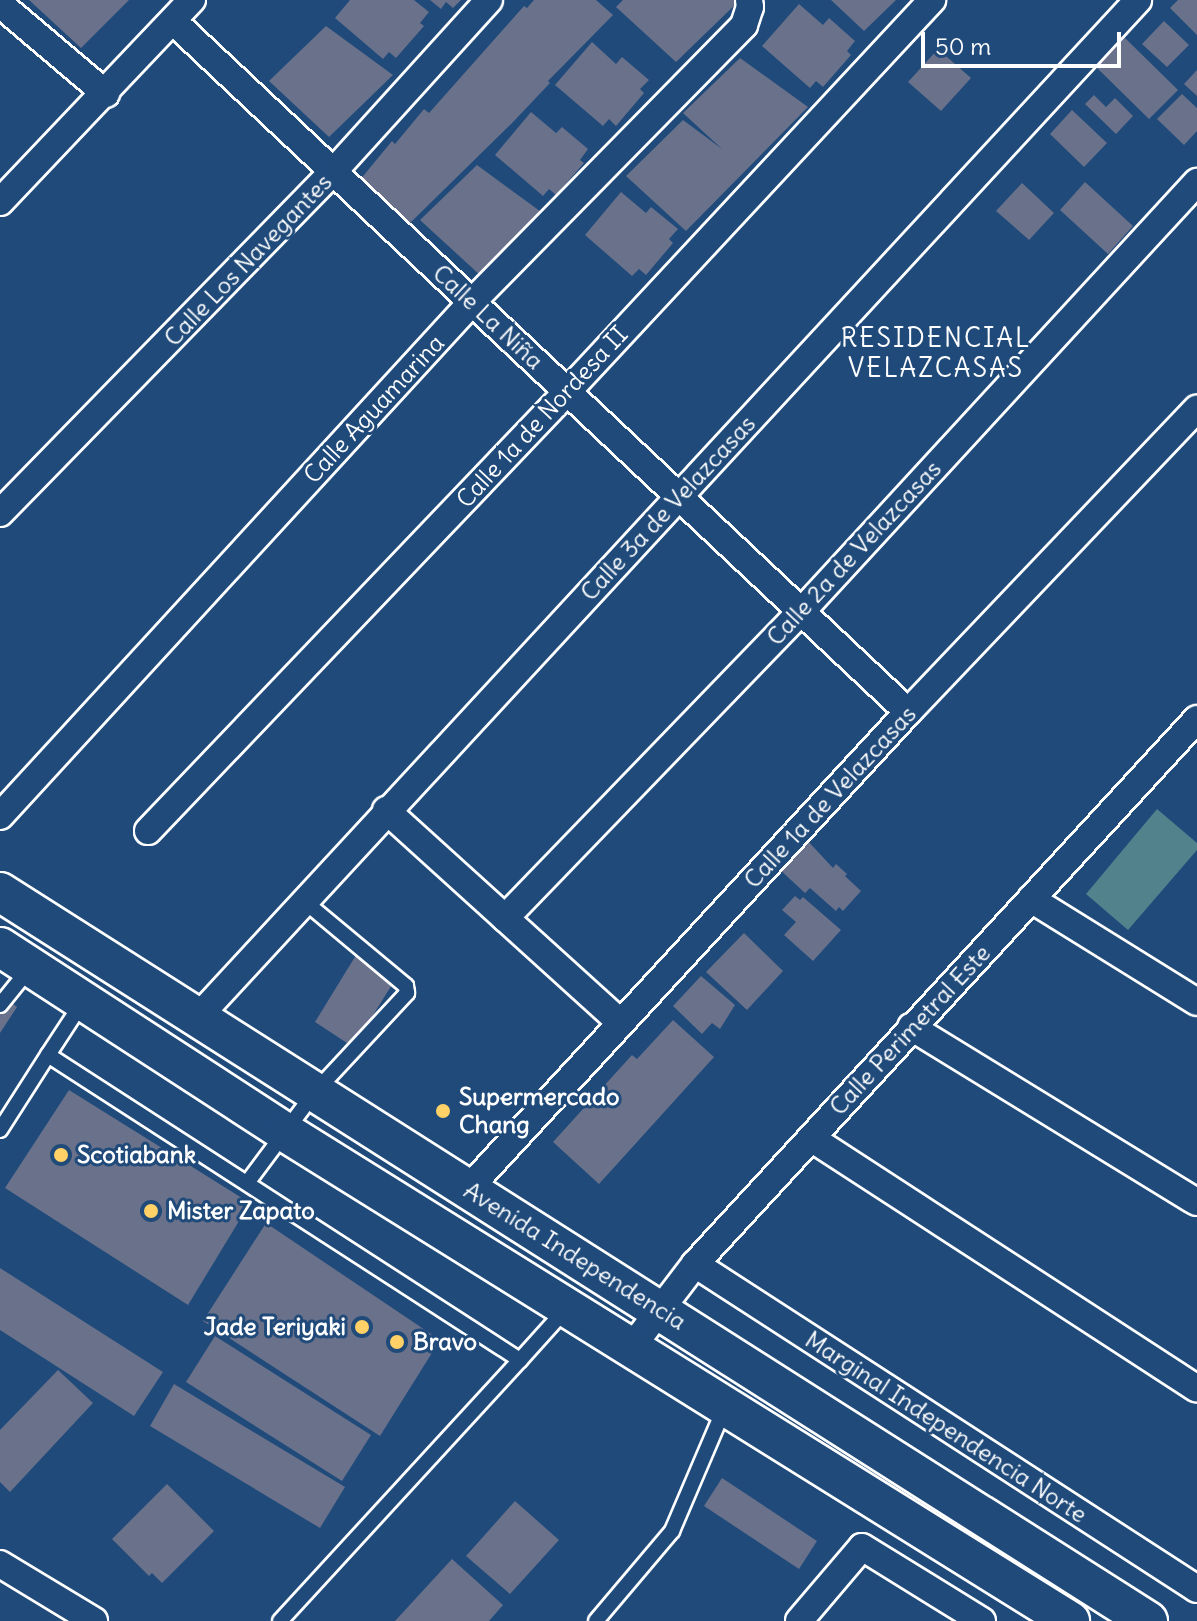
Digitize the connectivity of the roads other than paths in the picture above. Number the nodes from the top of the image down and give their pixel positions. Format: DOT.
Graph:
graph roads {
  1 [pos="192,0"];
  2 [pos="489,0"];
  3 [pos="932,0"];
  4 [pos="1138,0"];
  5 [pos="750,3"];
  6 [pos="0,4"];
  7 [pos="173,21"];
  8 [pos="106,94"];
  9 [pos="333,172"];
  10 [pos="1197,182"];
  11 [pos="0,202"];
  12 [pos="472,302"];
  13 [pos="567,392"];
  14 [pos="1197,409"];
  15 [pos="678,497"];
  16 [pos="0,513"];
  17 [pos="801,612"];
  18 [pos="908,712"];
  19 [pos="1197,719"];
  20 [pos="386,810"];
  21 [pos="0,816"];
  22 [pos="148,831"];
  23 [pos="0,892"];
  24 [pos="1031,899"];
  25 [pos="304,901"];
  26 [pos="505,918"];
  27 [pos="15,957"];
  28 [pos="84,999"];
  29 [pos="1197,1002"];
  30 [pos="0,1005"];
  31 [pos="198,1017"];
  32 [pos="621,1023"];
  33 [pos="911,1027"];
  34 [pos="48,1055"];
  35 [pos="314,1093"];
  36 [pos="0,1130"];
  37 [pos="285,1132"];
  38 [pos="811,1138"];
  39 [pos="247,1183"];
  40 [pos="468,1189"];
  41 [pos="1197,1202"];
  42 [pos="695,1264"];
  43 [pos="567,1308"];
  44 [pos="660,1309"];
  45 [pos="631,1348"];
  46 [pos="520,1360"];
  47 [pos="1197,1389"];
  48 [pos="725,1407"];
  49 [pos="0,1564"];
  50 [pos="1197,1589"];
  51 [pos="94,1621"];
  52 [pos="280,1621"];
  53 [pos="596,1621"];
  54 [pos="799,1621"];
  55 [pos="982,1621"];
  56 [pos="1070,1621"];
  57 [pos="1148,1621"];
  1 -- 7 [label="street"];
  2 -- 9 [label="street, Calle Los Navegantes"];
  3 -- 13 [label="street, Calle 1a de Nordesa II"];
  4 -- 15 [label="street, Calle 3a de Velazcasas"];
  5 -- 12 [label="street, Calle Aguamarina"];
  6 -- 8 [label="street"];
  7 -- 8 [label="street"];
  7 -- 9 [label="street, Calle La Niña"];
  8 -- 11 [label="street"];
  9 -- 12 [label="street, Calle La Niña"];
  9 -- 16 [label="street, Calle Los Navegantes"];
  10 -- 17 [label="street, Calle 2a de Velazcasas"];
  12 -- 13 [label="street, Calle La Niña"];
  12 -- 21 [label="street, Calle Aguamarina"];
  13 -- 15 [label="street, Calle La Niña"];
  13 -- 22 [label="street, Calle 1a de Nordesa II"];
  14 -- 18 [label="street, Calle 1a de Velazcasas"];
  15 -- 17 [label="street, Calle La Niña"];
  15 -- 20 [label="street, Calle 3a de Velazcasas"];
  17 -- 18 [label="street, Calle La Niña"];
  17 -- 26 [label="street, Calle 2a de Velazcasas"];
  18 -- 32 [label="street, Calle 1a de Velazcasas"];
  19 -- 24 [label="street, Calle Perimetral Este"];
  20 -- 25 [label="street, Calle 3a de Velazcasas"];
  20 -- 26 [label="street"];
  23 -- 31 [label="main road, Avenida Independencia"];
  24 -- 29 [label="street"];
  24 -- 33 [label="street, Calle Perimetral Este"];
  25 -- 31 [label="street, Calle 3a de Velazcasas"];
  25 -- 35 [label="lane"];
  26 -- 32 [label="street"];
  27 -- 28 [label="main road, Avenida Independencia"];
  27 -- 30 [label="lane"];
  28 -- 34 [label="lane"];
  28 -- 37 [label="main road, Avenida Independencia"];
  31 -- 35 [label="main road, Avenida Independencia"];
  32 -- 40 [label="street, Calle 1a de Velazcasas"];
  33 -- 38 [label="street, Calle Perimetral Este"];
  33 -- 41 [label="street"];
  34 -- 36 [label="lane"];
  34 -- 39 [label="lane"];
  35 -- 37 [label="lane"];
  35 -- 40 [label="main road, Avenida Independencia"];
  37 -- 39 [label="lane"];
  37 -- 43 [label="main road, Avenida Independencia"];
  38 -- 42 [label="street, Calle Perimetral Este"];
  38 -- 47 [label="street"];
  39 -- 46 [label="lane"];
  40 -- 44 [label="main road, Avenida Independencia"];
  42 -- 44 [label="street, Calle Perimetral Este"];
  42 -- 50 [label="street, Marginal Independencia Norte"];
  43 -- 45 [label="main road, Avenida Independencia"];
  43 -- 46 [label="lane"];
  44 -- 45 [label="street, Calle Perimetral Este"];
  44 -- 57 [label="main road, Avenida Independencia"];
  45 -- 48 [label="main road, Avenida Independencia"];
  46 -- 52 [label="lane"];
  48 -- 53 [label="lane"];
  48 -- 56 [label="main road, Avenida Independencia"];
  49 -- 51 [label="street"];
  54 -- 55 [label="street"];
}
